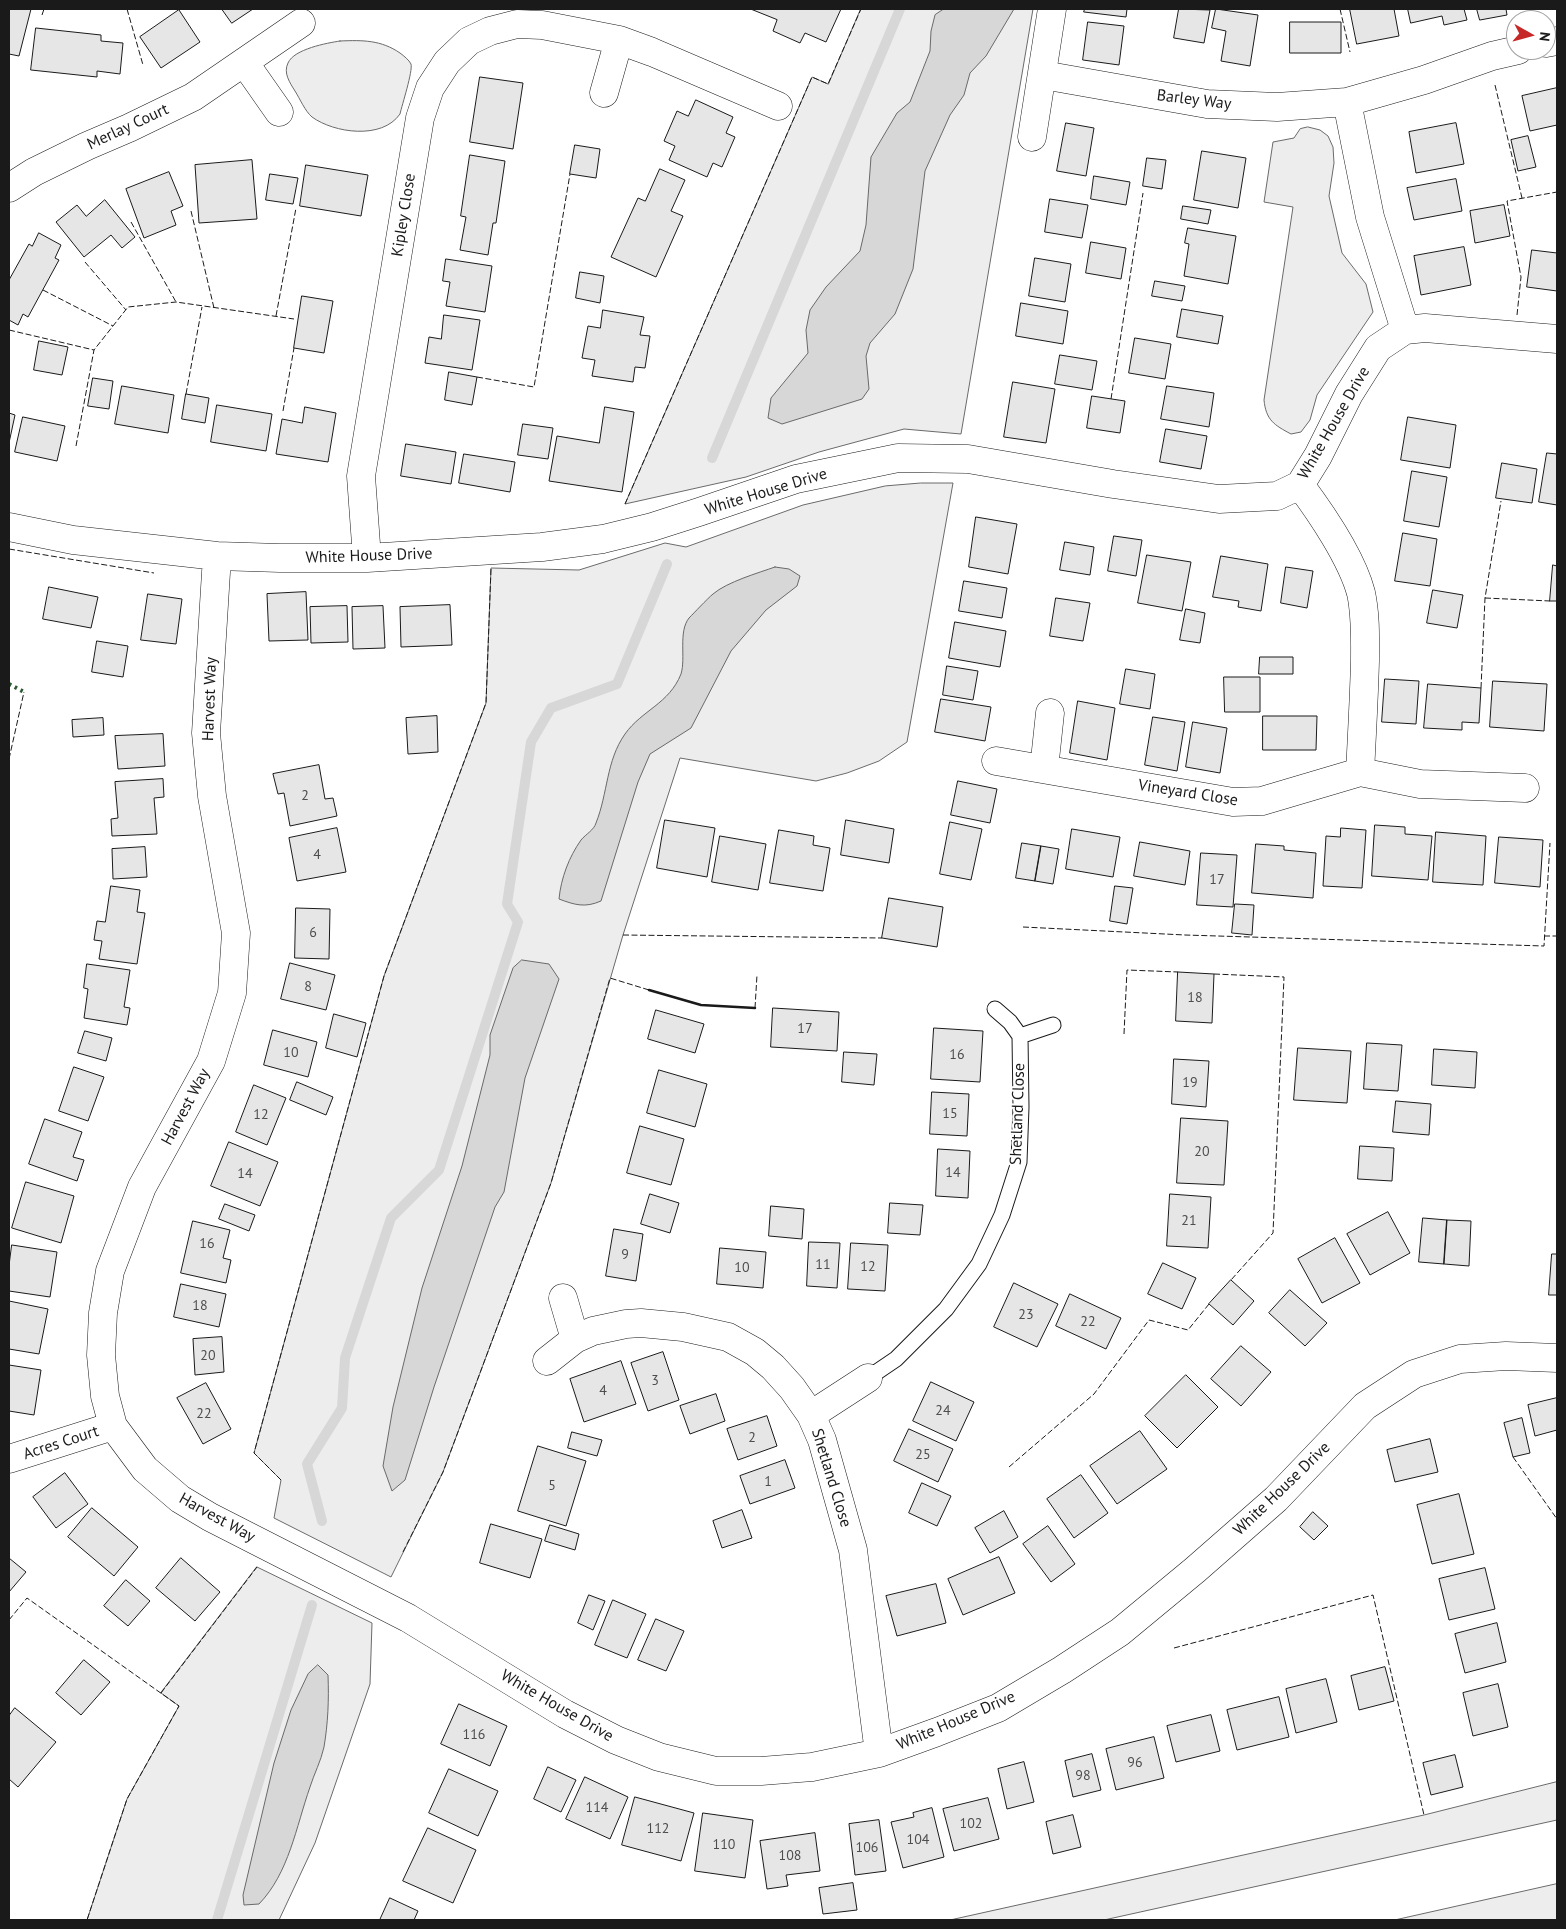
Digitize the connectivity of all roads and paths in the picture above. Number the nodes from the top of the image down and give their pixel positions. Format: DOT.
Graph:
graph roads {
  1 [pos="1052,9"];
  2 [pos="301,23"];
  3 [pos="619,40"];
  4 [pos="1506,53"];
  5 [pos="244,62"];
  6 [pos="1042,75"];
  7 [pos="604,93"];
  8 [pos="1347,102"];
  9 [pos="778,106"];
  10 [pos="279,112"];
  11 [pos="1032,136"];
  12 [pos="9,188"];
  13 [pos="1405,330"];
  14 [pos="1557,339"];
  15 [pos="1300,484"];
  16 [pos="9,527"];
  17 [pos="217,556"];
  18 [pos="367,558"];
  19 [pos="1050,713"];
  20 [pos="996,761"];
  21 [pos="1044,769"];
  22 [pos="1360,772"];
  23 [pos="1525,788"];
  24 [pos="995,1009"];
  25 [pos="1053,1025"];
  26 [pos="1020,1036"];
  27 [pos="563,1298"];
  28 [pos="575,1339"];
  29 [pos="1557,1358"];
  30 [pos="547,1361"];
  31 [pos="868,1378"];
  32 [pos="811,1415"];
  33 [pos="113,1426"];
  34 [pos="9,1459"];
  35 [pos="290,1557"];
  36 [pos="879,1752"];
  1 -- 6 [label="street"];
  2 -- 5 [label="street, Merlay Court"];
  3 -- 7 [label="street"];
  3 -- 9 [label="street, Kipley Close"];
  3 -- 18 [label="street, Kipley Close"];
  4 -- 8 [label="street, Barley Way"];
  5 -- 10 [label="street"];
  5 -- 12 [label="street, Merlay Court"];
  6 -- 8 [label="street, Barley Way"];
  6 -- 11 [label="street"];
  8 -- 13 [label="street"];
  13 -- 14 [label="street"];
  13 -- 15 [label="street, White House Drive"];
  15 -- 18 [label="street, White House Drive"];
  15 -- 22 [label="street"];
  16 -- 17 [label="street, White House Drive"];
  17 -- 18 [label="street, White House Drive"];
  17 -- 33 [label="street, Harvest Way"];
  19 -- 21 [label="street"];
  20 -- 21 [label="street, Vineyard Close"];
  21 -- 22 [label="street, Vineyard Close"];
  22 -- 23 [label="street, Vineyard Close"];
  24 -- 26 [label="lane"];
  25 -- 26 [label="lane"];
  26 -- 31 [label="lane, Shetland Close"];
  27 -- 28 [label="street"];
  28 -- 30 [label="street, Shetland Close"];
  28 -- 32 [label="street, Shetland Close"];
  29 -- 36 [label="street, White House Drive"];
  31 -- 32 [label="street"];
  32 -- 36 [label="street, Shetland Close"];
  33 -- 34 [label="street, Acres Court"];
  33 -- 35 [label="street, Harvest Way"];
  35 -- 36 [label="street, White House Drive"];
}
